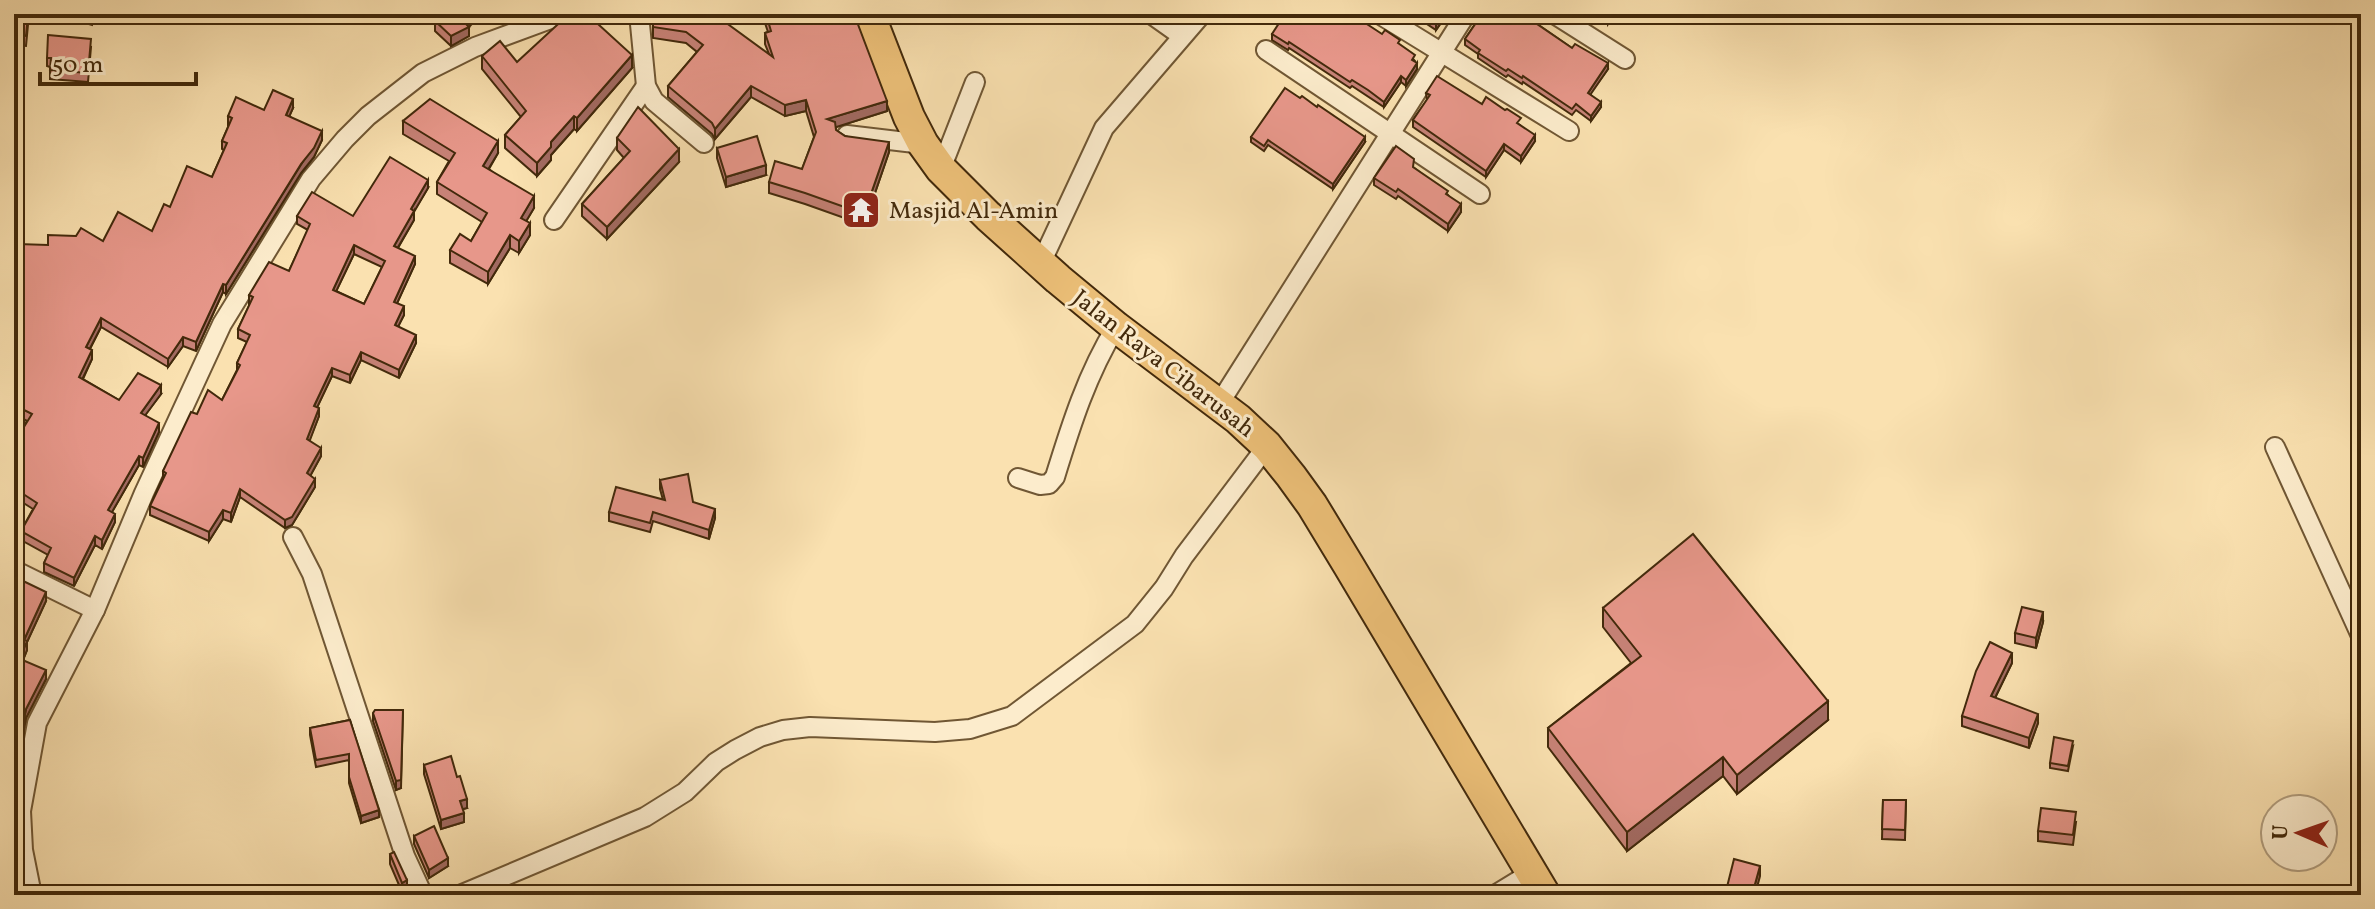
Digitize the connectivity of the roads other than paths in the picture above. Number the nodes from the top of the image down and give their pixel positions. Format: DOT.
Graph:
graph roads {
  1 [pos="564,14"];
  2 [pos="639,14"];
  3 [pos="869,14"];
  4 [pos="1151,14"];
  5 [pos="1202,14"];
  6 [pos="1379,14"];
  7 [pos="1466,14"];
  8 [pos="1554,14"];
  9 [pos="1182,36"];
  10 [pos="1266,50"];
  11 [pos="1441,52"];
  12 [pos="1625,59"];
  13 [pos="975,82"];
  14 [pos="646,86"];
  15 [pos="1569,131"];
  16 [pos="1390,134"];
  17 [pos="847,135"];
  18 [pos="704,143"];
  19 [pos="923,144"];
  20 [pos="941,169"];
  21 [pos="1480,194"];
  22 [pos="554,220"];
  23 [pos="1041,263"];
  24 [pos="1116,327"];
  25 [pos="1219,404"];
  26 [pos="1267,446"];
  27 [pos="2275,447"];
  28 [pos="1018,478"];
  29 [pos="293,537"];
  30 [pos="14,570"];
  31 [pos="95,610"];
  32 [pos="2361,636"];
  33 [pos="1538,884"];
  34 [pos="32,895"];
  35 [pos="423,895"];
  36 [pos="460,895"];
  37 [pos="1495,895"];
  1 -- 31 [label="street"];
  2 -- 14 [label="street"];
  3 -- 19 [label="main road, Jalan Raya Cibarusah"];
  4 -- 9 [label="street"];
  5 -- 9 [label="street"];
  6 -- 11 [label="street"];
  7 -- 11 [label="street"];
  8 -- 12 [label="street"];
  9 -- 23 [label="street"];
  10 -- 16 [label="street"];
  11 -- 15 [label="street"];
  11 -- 16 [label="street"];
  13 -- 20 [label="street"];
  14 -- 18 [label="street"];
  14 -- 22 [label="street"];
  16 -- 21 [label="street"];
  16 -- 25 [label="street"];
  17 -- 19 [label="street"];
  19 -- 20 [label="main road, Jalan Raya Cibarusah"];
  20 -- 23 [label="main road, Jalan Raya Cibarusah"];
  23 -- 24 [label="main road, Jalan Raya Cibarusah"];
  24 -- 25 [label="main road, Jalan Raya Cibarusah"];
  24 -- 28 [label="street"];
  25 -- 26 [label="main road, Jalan Raya Cibarusah"];
  26 -- 33 [label="main road, Jalan Raya Cibarusah"];
  26 -- 36 [label="street"];
  27 -- 32 [label="street"];
  29 -- 35 [label="street"];
  30 -- 31 [label="street"];
  31 -- 34 [label="street"];
  33 -- 37 [label="street"];
}
